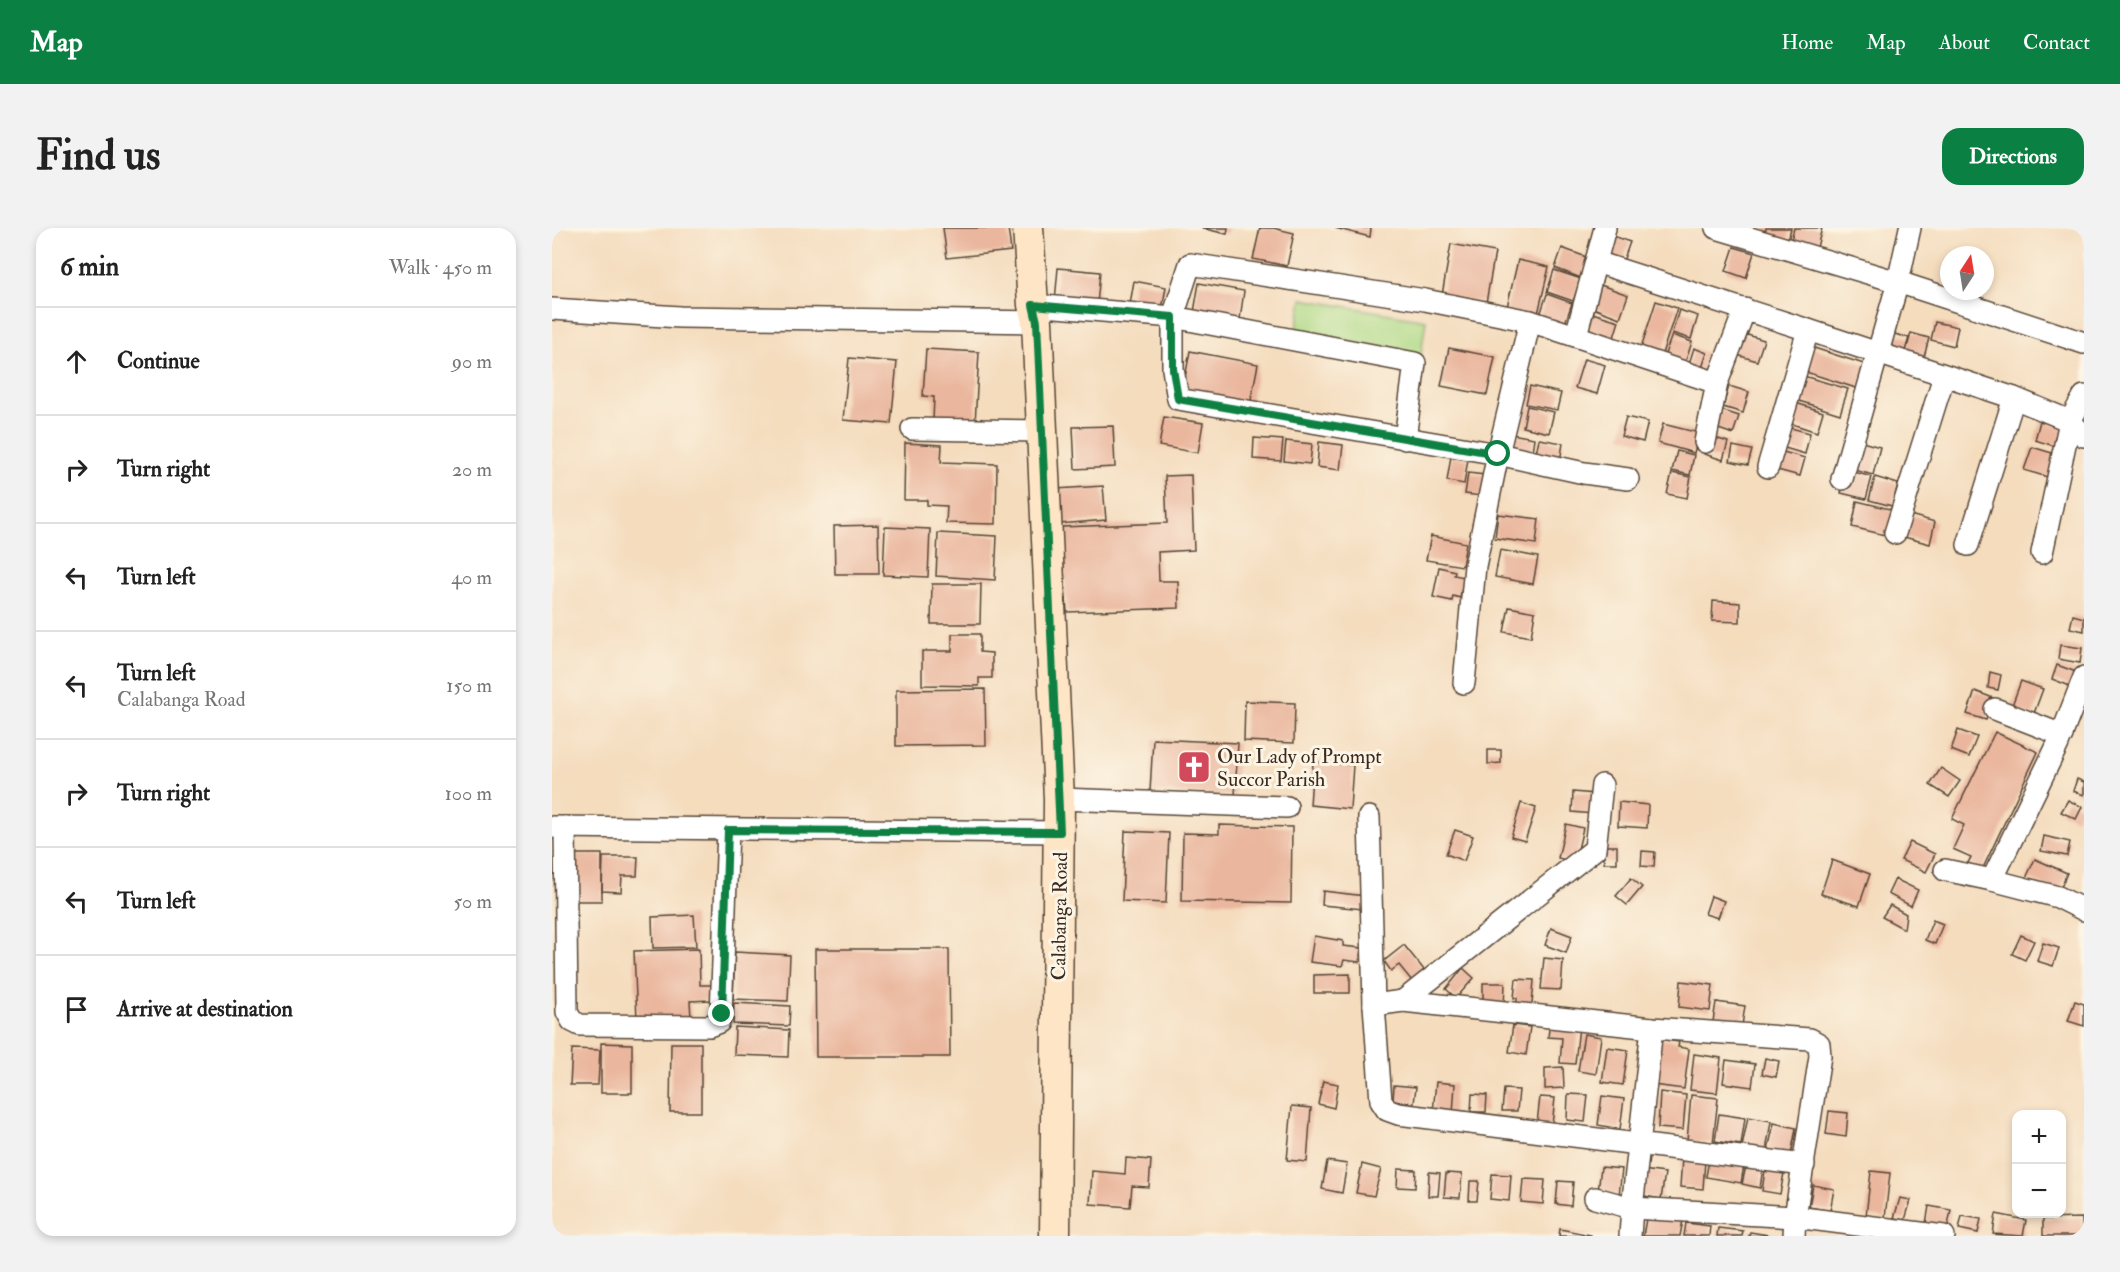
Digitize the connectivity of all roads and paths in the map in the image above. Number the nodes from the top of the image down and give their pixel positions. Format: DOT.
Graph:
graph roads {
  1 [pos="1028,228"];
  2 [pos="1605,228"];
  3 [pos="1716,228"];
  4 [pos="1910,228"];
  5 [pos="1596,262"];
  6 [pos="1898,282"];
  7 [pos="552,309"];
  8 [pos="1745,309"];
  9 [pos="1035,313"];
  10 [pos="1173,317"];
  11 [pos="1530,321"];
  12 [pos="1808,330"];
  13 [pos="1576,335"];
  14 [pos="2084,343"];
  15 [pos="1878,353"];
  16 [pos="1944,376"];
  17 [pos="1717,383"];
  18 [pos="2084,396"];
  19 [pos="2014,399"];
  20 [pos="912,429"];
  21 [pos="2077,429"];
  22 [pos="1043,431"];
  23 [pos="1405,439"];
  24 [pos="1704,442"];
  25 [pos="1498,454"];
  26 [pos="1768,467"];
  27 [pos="1628,479"];
  28 [pos="1842,479"];
  29 [pos="1895,533"];
  30 [pos="1968,544"];
  31 [pos="2042,553"];
  32 [pos="2084,677"];
  33 [pos="1464,683"];
  34 [pos="1995,709"];
  35 [pos="2062,735"];
  36 [pos="1602,785"];
  37 [pos="1059,799"];
  38 [pos="1287,807"];
  39 [pos="1369,817"];
  40 [pos="558,827"];
  41 [pos="728,830"];
  42 [pos="1060,832"];
  43 [pos="1945,870"];
  44 [pos="1992,880"];
  45 [pos="2084,909"];
  46 [pos="1403,1001"];
  47 [pos="1374,1005"];
  48 [pos="1652,1028"];
  49 [pos="1640,1144"];
  50 [pos="1804,1165"];
  51 [pos="1595,1198"];
  52 [pos="1632,1208"];
  53 [pos="1055,1223"];
  54 [pos="1794,1226"];
  55 [pos="1630,1236"];
  56 [pos="1944,1236"];
  1 -- 9 [label="main road, Calabanga Road"];
  2 -- 5 [label="street"];
  3 -- 6 [label="street"];
  4 -- 6 [label="street"];
  5 -- 8 [label="street"];
  5 -- 13 [label="street"];
  6 -- 14 [label="street"];
  6 -- 15 [label="street"];
  7 -- 9 [label="street"];
  8 -- 12 [label="street"];
  8 -- 17 [label="street"];
  9 -- 10 [label="street"];
  9 -- 22 [label="main road, Calabanga Road"];
  10 -- 11 [label="street"];
  10 -- 23 [label="street"];
  10 -- 23 [label="street"];
  11 -- 13 [label="street"];
  11 -- 25 [label="street"];
  12 -- 15 [label="street"];
  12 -- 26 [label="street"];
  13 -- 17 [label="street"];
  15 -- 16 [label="street"];
  15 -- 28 [label="street"];
  16 -- 19 [label="street"];
  16 -- 29 [label="street"];
  17 -- 24 [label="street"];
  18 -- 21 [label="street"];
  19 -- 21 [label="street"];
  19 -- 30 [label="street"];
  20 -- 22 [label="street"];
  21 -- 31 [label="street"];
  22 -- 37 [label="main road, Calabanga Road"];
  23 -- 25 [label="street"];
  25 -- 27 [label="street"];
  25 -- 33 [label="street"];
  32 -- 35 [label="street"];
  34 -- 35 [label="street"];
  35 -- 44 [label="street"];
  36 -- 46 [label="street"];
  37 -- 38 [label="street"];
  37 -- 42 [label="main road, Calabanga Road"];
  39 -- 47 [label="street"];
  40 -- 41 [label="street"];
  40 -- 41 [label="street"];
  41 -- 42 [label="street"];
  42 -- 53 [label="main road, Calabanga Road"];
  43 -- 44 [label="street"];
  44 -- 45 [label="street"];
  46 -- 47 [label="street"];
  46 -- 48 [label="street"];
  47 -- 49 [label="street"];
  48 -- 49 [label="street"];
  48 -- 50 [label="street"];
  49 -- 50 [label="street"];
  49 -- 52 [label="street"];
  50 -- 54 [label="street"];
  51 -- 52 [label="street"];
  52 -- 54 [label="street"];
  52 -- 55 [label="street"];
  54 -- 56 [label="street"];
}
